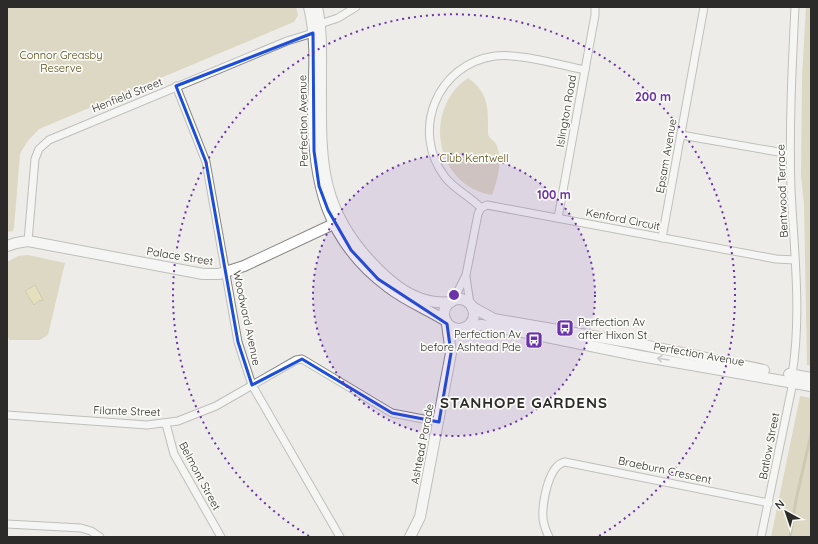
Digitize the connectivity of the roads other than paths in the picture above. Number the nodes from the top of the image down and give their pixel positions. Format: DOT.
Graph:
graph roads {
  1 [pos="309,7"];
  2 [pos="317,7"];
  3 [pos="356,7"];
  4 [pos="595,7"];
  5 [pos="704,7"];
  6 [pos="794,7"];
  7 [pos="320,24"];
  8 [pos="313,33"];
  9 [pos="585,70"];
  10 [pos="176,86"];
  11 [pos="681,134"];
  12 [pos="790,154"];
  13 [pos="481,208"];
  14 [pos="558,218"];
  15 [pos="337,222"];
  16 [pos="662,238"];
  17 [pos="28,242"];
  18 [pos="7,246"];
  19 [pos="795,260"];
  20 [pos="226,273"];
  21 [pos="466,275"];
  22 [pos="452,301"];
  23 [pos="471,306"];
  24 [pos="447,322"];
  25 [pos="465,327"];
  26 [pos="451,353"];
  27 [pos="811,378"];
  28 [pos="793,379"];
  29 [pos="252,386"];
  30 [pos="811,386"];
  31 [pos="7,415"];
  32 [pos="439,422"];
  33 [pos="166,424"];
  34 [pos="768,503"];
  35 [pos="7,524"];
  36 [pos="100,537"];
  37 [pos="221,537"];
  38 [pos="340,537"];
  39 [pos="410,537"];
  40 [pos="549,537"];
  41 [pos="761,537"];
  1 -- 8 [label="street, Perfection Avenue"];
  2 -- 7 [label="street, Perfection Avenue"];
  3 -- 7 [label="street"];
  4 -- 9 [label="street, Islington Road"];
  5 -- 11 [label="street, Epsam Avenue"];
  6 -- 12 [label="street, Bentwood Terrace"];
  7 -- 15 [label="street, Perfection Avenue"];
  8 -- 10 [label="street, Henfield Street"];
  8 -- 15 [label="street, Perfection Avenue"];
  9 -- 13 [label="street"];
  9 -- 14 [label="street, Islington Road"];
  10 -- 17 [label="street, Henfield Street"];
  10 -- 20 [label="street, Woodward Avenue"];
  11 -- 12 [label="street"];
  11 -- 16 [label="street, Epsam Avenue"];
  12 -- 19 [label="street, Bentwood Terrace"];
  13 -- 14 [label="street, Kenford Circuit"];
  13 -- 21 [label="street"];
  14 -- 16 [label="street, Kenford Circuit"];
  15 -- 20 [label="street, Palace Street"];
  15 -- 22 [label="street, Perfection Avenue"];
  15 -- 24 [label="street, Perfection Avenue"];
  16 -- 19 [label="street, Kenford Circuit"];
  17 -- 18 [label="street, Palace Street"];
  17 -- 20 [label="street, Palace Street"];
  19 -- 28 [label="street, Bentwood Terrace"];
  20 -- 29 [label="street, Woodward Avenue"];
  21 -- 22 [label="street"];
  21 -- 23 [label="street"];
  22 -- 23 [label="street"];
  22 -- 24 [label="street"];
  23 -- 25 [label="street"];
  23 -- 28 [label="street, Perfection Avenue"];
  24 -- 25 [label="street"];
  24 -- 26 [label="street, Ashtead Parade"];
  25 -- 26 [label="street, Ashtead Parade"];
  28 -- 25 [label="street, Perfection Avenue, one-way"];
  26 -- 32 [label="street, Ashtead Parade"];
  27 -- 28 [label="street, Perfection Avenue"];
  28 -- 30 [label="street, Perfection Avenue"];
  28 -- 34 [label="street, Batlow Street"];
  29 -- 32 [label="street, Filante Street"];
  29 -- 33 [label="street, Filante Street"];
  29 -- 38 [label="street, Woodward Avenue"];
  31 -- 33 [label="street, Filante Street"];
  32 -- 39 [label="street, Ashtead Parade"];
  33 -- 37 [label="street, Belmont Street"];
  34 -- 40 [label="street, Braeburn Crescent"];
  34 -- 41 [label="street, Batlow Street"];
  35 -- 36 [label="street"];
}
